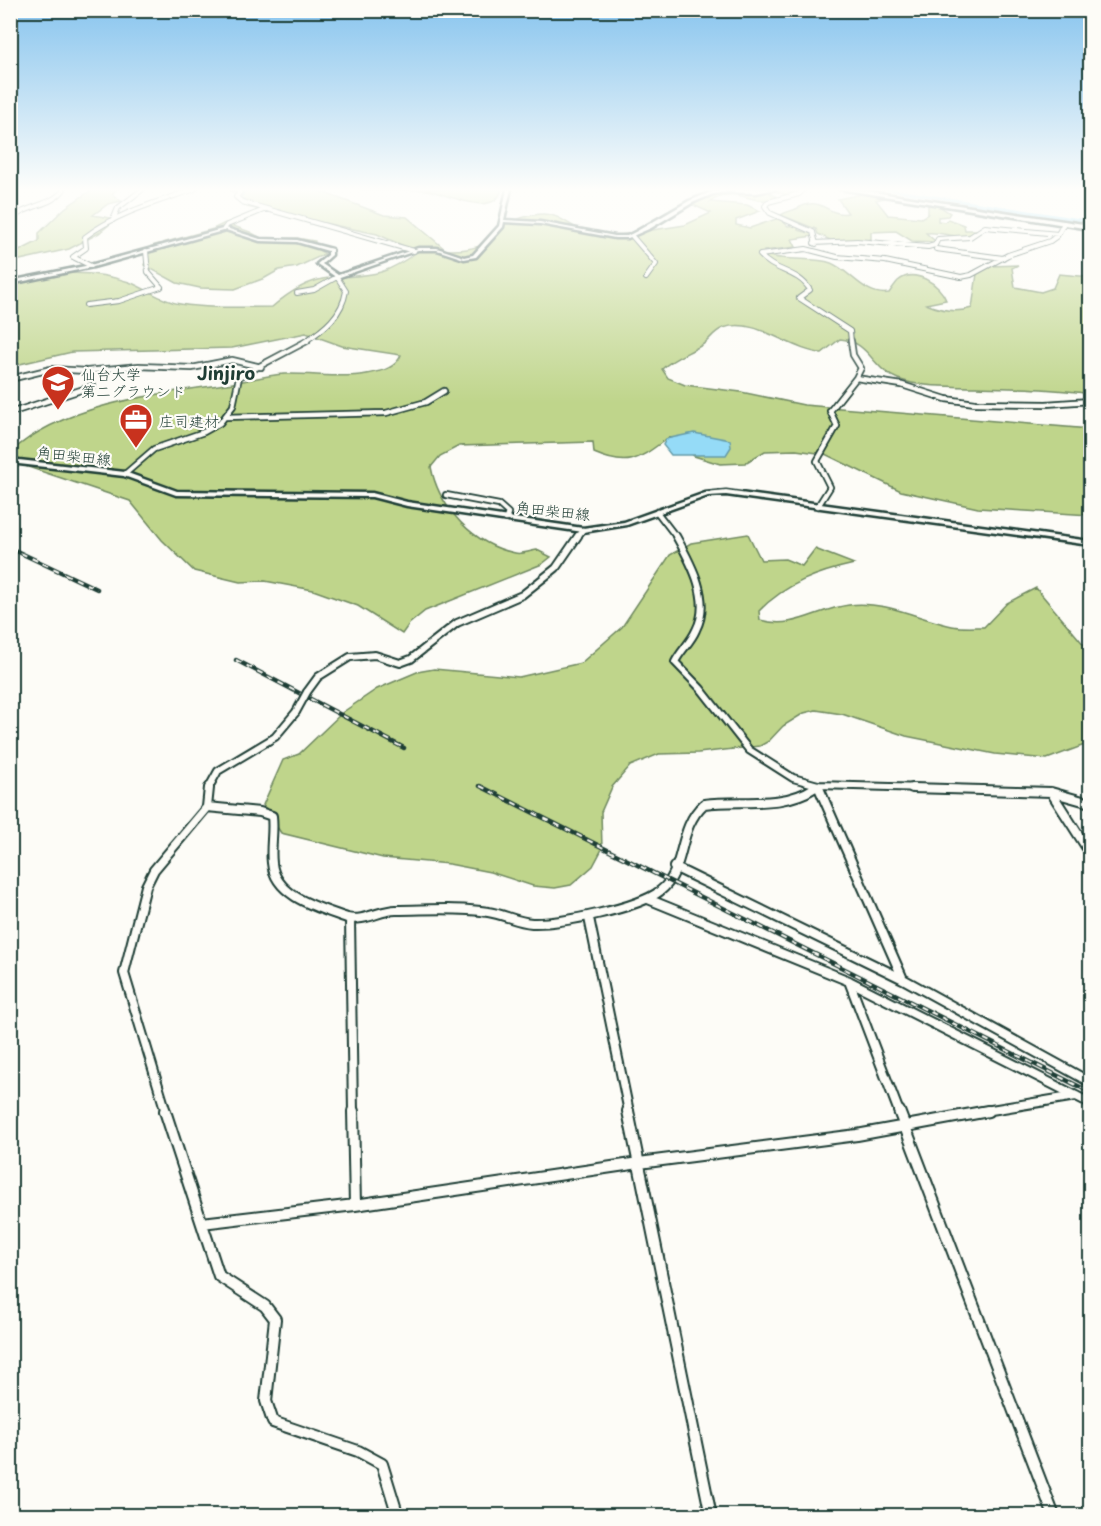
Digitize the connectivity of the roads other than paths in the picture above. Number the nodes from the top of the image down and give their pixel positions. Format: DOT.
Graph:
graph roads {
  1 [pos="79,260"];
  2 [pos="112,260"];
  3 [pos="146,260"];
  4 [pos="324,260"];
  5 [pos="387,260"];
  6 [pos="653,260"];
  7 [pos="768,260"];
  8 [pos="873,260"];
  9 [pos="999,260"];
  10 [pos="91,266"];
  11 [pos="337,277"];
  12 [pos="646,278"];
  13 [pos="10,283"];
  14 [pos="297,293"];
  15 [pos="86,305"];
  16 [pos="261,367"];
  17 [pos="856,378"];
  18 [pos="10,379"];
  19 [pos="93,386"];
  20 [pos="444,391"];
  21 [pos="1090,401"];
  22 [pos="10,413"];
  23 [pos="225,417"];
  24 [pos="10,461"];
  25 [pos="125,474"];
  26 [pos="446,495"];
  27 [pos="818,506"];
  28 [pos="657,512"];
  29 [pos="506,519"];
  30 [pos="583,530"];
  31 [pos="1090,543"];
  32 [pos="818,785"];
  33 [pos="1051,792"];
  34 [pos="1090,803"];
  35 [pos="207,807"];
  36 [pos="1090,853"];
  37 [pos="674,867"];
  38 [pos="648,898"];
  39 [pos="589,918"];
  40 [pos="350,919"];
  41 [pos="903,979"];
  42 [pos="849,981"];
  43 [pos="1090,1082"];
  44 [pos="1076,1096"];
  45 [pos="1090,1103"];
  46 [pos="902,1125"];
  47 [pos="639,1163"];
  48 [pos="355,1205"];
  49 [pos="202,1223"];
  50 [pos="398,1515"];
  51 [pos="711,1515"];
  52 [pos="1054,1515"];
  1 -- 10 [label="street"];
  2 -- 10 [label="street"];
  3 -- 15 [label="street"];
  4 -- 11 [label="street"];
  5 -- 11 [label="street"];
  6 -- 12 [label="street"];
  7 -- 17 [label="street"];
  8 -- 9 [label="street"];
  10 -- 13 [label="street"];
  11 -- 14 [label="street"];
  11 -- 16 [label="street"];
  16 -- 18 [label="street"];
  16 -- 23 [label="street"];
  17 -- 21 [label="street"];
  17 -- 27 [label="street"];
  19 -- 22 [label="street"];
  20 -- 23 [label="street"];
  23 -- 25 [label="street"];
  24 -- 25 [label="main road, 角田柴田線"];
  25 -- 29 [label="main road, 角田柴田線"];
  26 -- 29 [label="street"];
  27 -- 28 [label="main road, 角田柴田線"];
  27 -- 31 [label="main road, 角田柴田線"];
  28 -- 30 [label="main road, 角田柴田線"];
  28 -- 32 [label="street"];
  29 -- 30 [label="main road, 角田柴田線"];
  30 -- 35 [label="street, bridge"];
  32 -- 33 [label="street"];
  32 -- 37 [label="street"];
  32 -- 41 [label="street"];
  33 -- 34 [label="street"];
  33 -- 36 [label="street"];
  35 -- 40 [label="street"];
  35 -- 49 [label="street"];
  37 -- 38 [label="street"];
  37 -- 41 [label="street"];
  38 -- 40 [label="street"];
  38 -- 42 [label="street"];
  39 -- 47 [label="street"];
  40 -- 48 [label="street"];
  41 -- 43 [label="street"];
  42 -- 44 [label="street"];
  42 -- 46 [label="street"];
  44 -- 45 [label="street"];
  44 -- 46 [label="street"];
  46 -- 47 [label="street"];
  46 -- 52 [label="street"];
  47 -- 48 [label="street"];
  47 -- 51 [label="street"];
  48 -- 49 [label="street"];
  49 -- 50 [label="street"];
}
